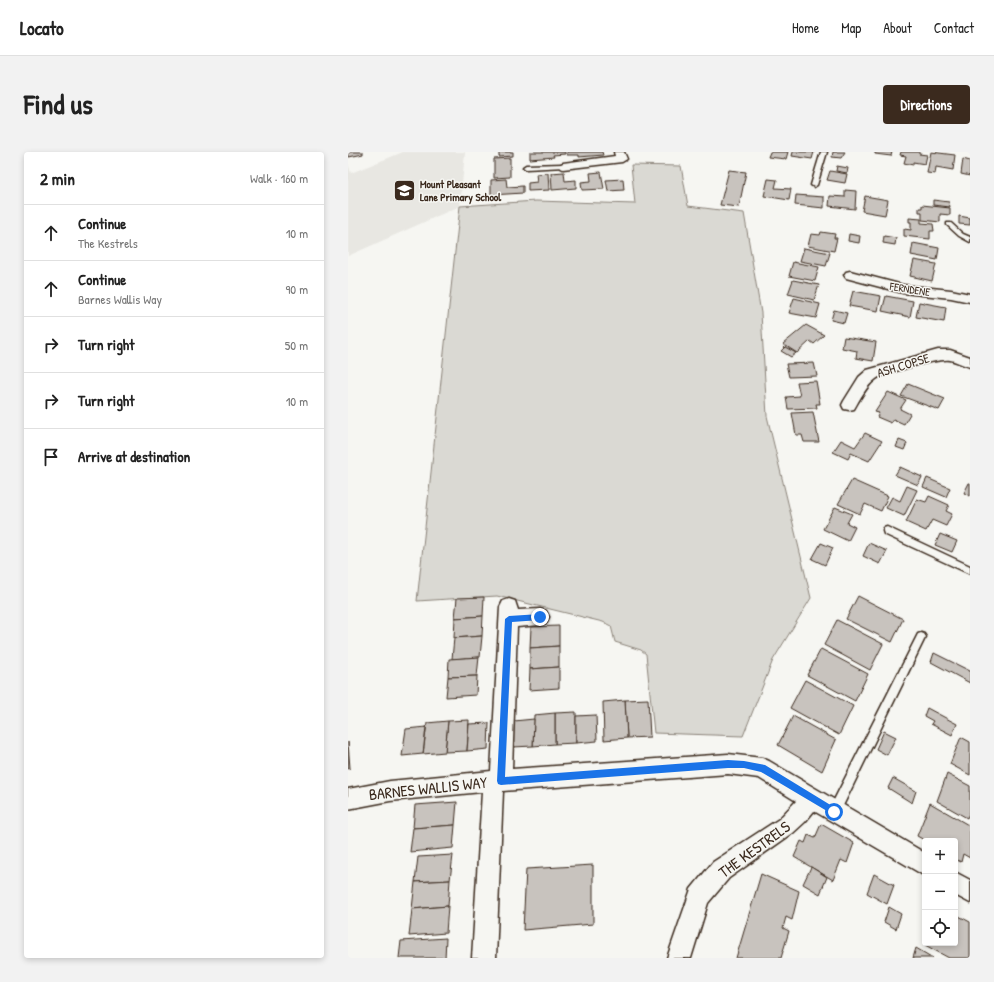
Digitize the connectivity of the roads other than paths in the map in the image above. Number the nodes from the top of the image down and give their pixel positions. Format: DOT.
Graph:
graph roads {
  1 [pos="619,152"];
  2 [pos="824,152"];
  3 [pos="563,166"];
  4 [pos="526,167"];
  5 [pos="814,184"];
  6 [pos="949,224"];
  7 [pos="970,240"];
  8 [pos="850,276"];
  9 [pos="970,298"];
  10 [pos="970,362"];
  11 [pos="849,405"];
  12 [pos="887,531"];
  13 [pos="970,570"];
  14 [pos="540,617"];
  15 [pos="921,637"];
  16 [pos="497,781"];
  17 [pos="811,798"];
  18 [pos="348,799"];
  19 [pos="834,812"];
  20 [pos="922,863"];
  21 [pos="958,885"];
  22 [pos="970,892"];
  23 [pos="484,958"];
  24 [pos="679,958"];
  1 -- 3 [label="street"];
  2 -- 5 [label="lane"];
  3 -- 4 [label="lane"];
  6 -- 7 [label="lane"];
  8 -- 9 [label="street, FERNDENE"];
  10 -- 11 [label="street, ASH COPSE"];
  12 -- 13 [label="lane"];
  14 -- 16 [label="street"];
  15 -- 19 [label="lane"];
  16 -- 17 [label="street, BARNES WALLIS WAY"];
  16 -- 18 [label="street, BARNES WALLIS WAY"];
  16 -- 23 [label="street"];
  17 -- 19 [label="street"];
  17 -- 24 [label="street, THE KESTRELS"];
  19 -- 20 [label="street"];
  21 -- 22 [label="street"];
}
